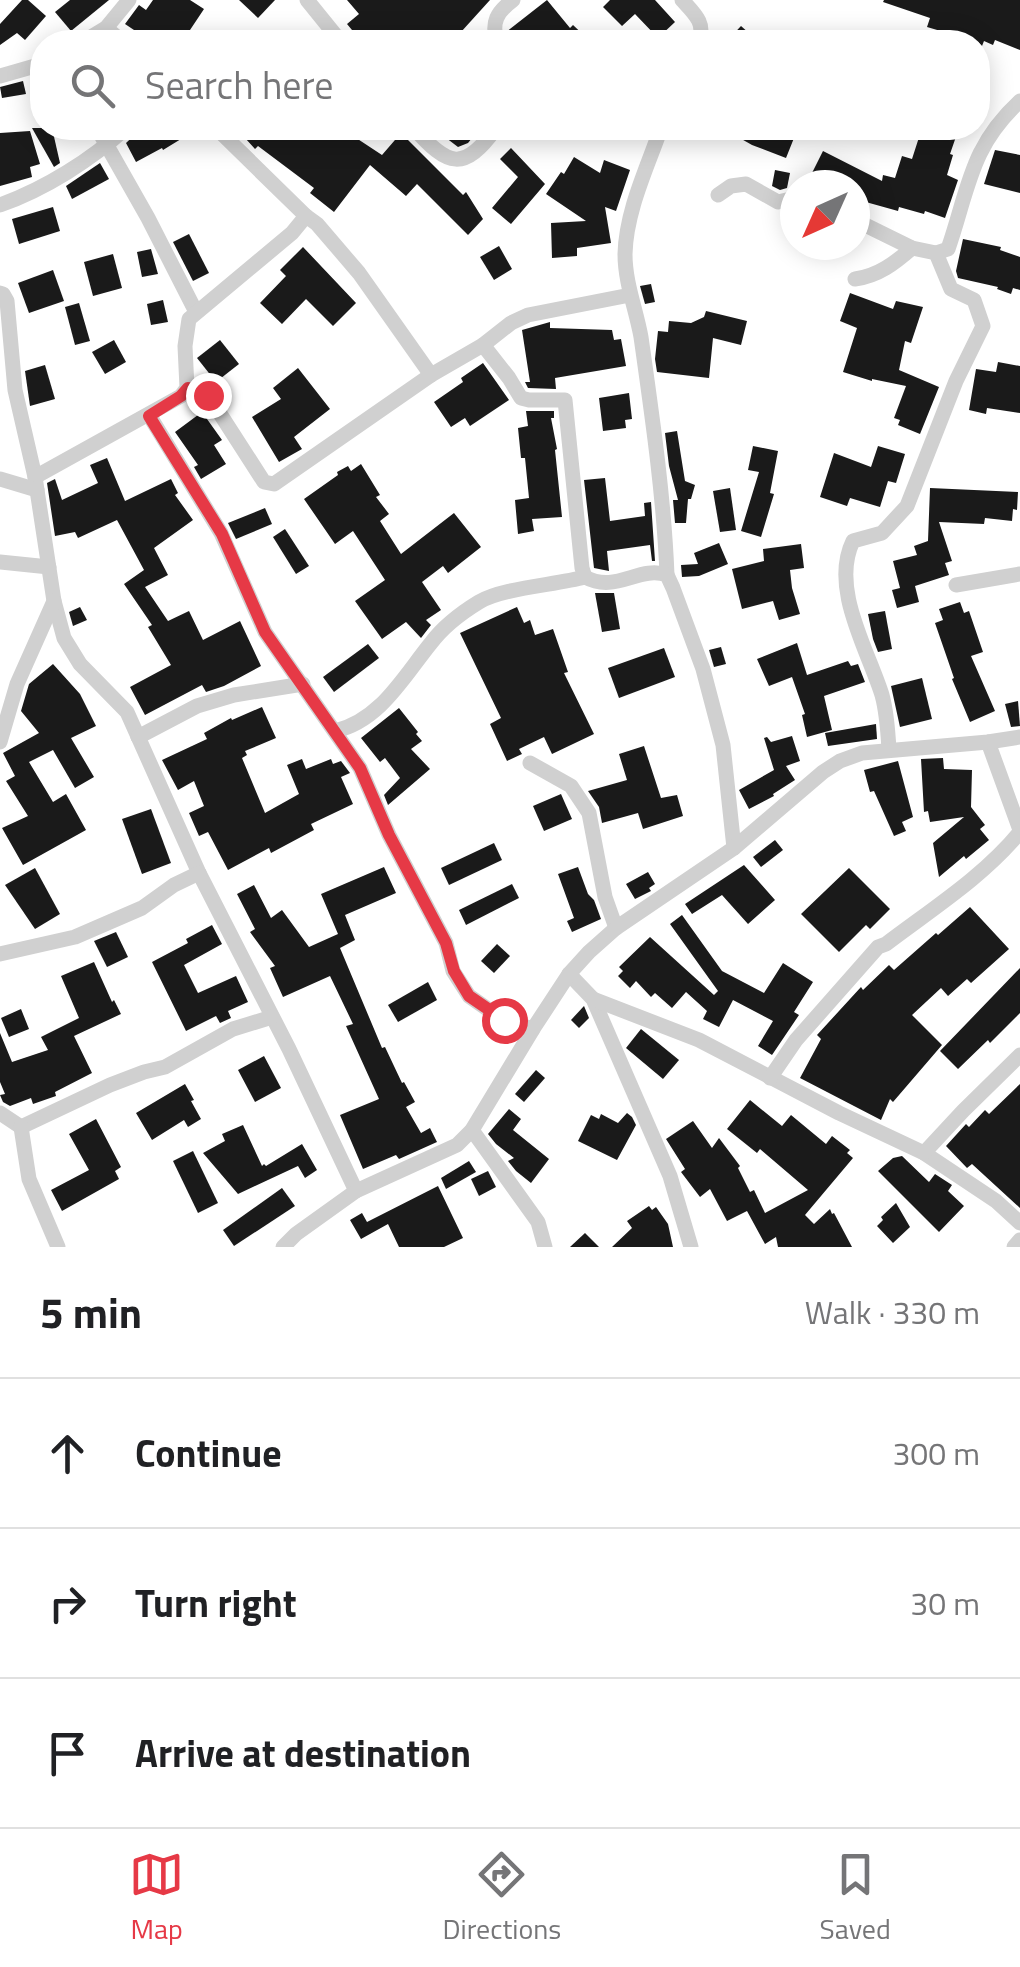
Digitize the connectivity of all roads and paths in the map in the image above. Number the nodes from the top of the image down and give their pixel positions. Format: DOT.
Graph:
graph roads {
  1 [pos="129,0"];
  2 [pos="307,0"];
  3 [pos="514,0"];
  4 [pos="682,0"];
  5 [pos="106,28"];
  6 [pos="103,30"];
  7 [pos="108,30"];
  8 [pos="331,30"];
  9 [pos="495,30"];
  10 [pos="701,30"];
  11 [pos="30,67"];
  12 [pos="0,76"];
  13 [pos="1020,101"];
  14 [pos="990,134"];
  15 [pos="104,140"];
  16 [pos="113,140"];
  17 [pos="228,140"];
  18 [pos="426,140"];
  19 [pos="487,140"];
  20 [pos="657,140"];
  21 [pos="986,140"];
  22 [pos="107,145"];
  23 [pos="718,195"];
  24 [pos="780,202"];
  25 [pos="0,205"];
  26 [pos="306,216"];
  27 [pos="870,227"];
  28 [pos="912,248"];
  29 [pos="936,253"];
  30 [pos="855,278"];
  31 [pos="0,293"];
  32 [pos="630,295"];
  33 [pos="196,312"];
  34 [pos="483,345"];
  35 [pos="431,375"];
  36 [pos="188,388"];
  37 [pos="149,416"];
  38 [pos="0,479"];
  39 [pos="36,483"];
  40 [pos="0,562"];
  41 [pos="49,567"];
  42 [pos="1020,574"];
  43 [pos="667,575"];
  44 [pos="585,577"];
  45 [pos="956,585"];
  46 [pos="54,600"];
  47 [pos="303,684"];
  48 [pos="335,732"];
  49 [pos="138,737"];
  50 [pos="1020,737"];
  51 [pos="0,742"];
  52 [pos="988,742"];
  53 [pos="889,750"];
  54 [pos="530,763"];
  55 [pos="1020,831"];
  56 [pos="734,848"];
  57 [pos="199,873"];
  58 [pos="616,928"];
  59 [pos="0,954"];
  60 [pos="569,974"];
  61 [pos="593,999"];
  62 [pos="272,1017"];
  63 [pos="532,1029"];
  64 [pos="1020,1055"];
  65 [pos="770,1078"];
  66 [pos="0,1113"];
  67 [pos="21,1127"];
  68 [pos="472,1130"];
  69 [pos="924,1153"];
  70 [pos="356,1191"];
  71 [pos="1020,1223"];
  72 [pos="1020,1240"];
  73 [pos="58,1247"];
  74 [pos="283,1247"];
  75 [pos="544,1247"];
  76 [pos="692,1247"];
  77 [pos="1014,1247"];
  1 -- 5 [label="street"];
  2 -- 8 [label="street"];
  3 -- 9 [label="street"];
  4 -- 10 [label="street"];
  5 -- 6 [label="street"];
  5 -- 7 [label="street"];
  11 -- 12 [label="street"];
  13 -- 14 [label="street"];
  15 -- 22 [label="street"];
  16 -- 22 [label="street"];
  17 -- 26 [label="street"];
  18 -- 19 [label="street"];
  20 -- 32 [label="street"];
  21 -- 29 [label="street"];
  22 -- 25 [label="street"];
  22 -- 33 [label="street"];
  23 -- 24 [label="street"];
  26 -- 33 [label="street"];
  26 -- 35 [label="street"];
  27 -- 28 [label="street"];
  28 -- 29 [label="street"];
  28 -- 30 [label="street"];
  29 -- 53 [label="street"];
  31 -- 39 [label="street"];
  32 -- 34 [label="street"];
  32 -- 43 [label="street"];
  33 -- 36 [label="street"];
  34 -- 35 [label="street"];
  34 -- 44 [label="street"];
  35 -- 36 [label="street"];
  36 -- 37 [label="street"];
  37 -- 39 [label="street"];
  37 -- 47 [label="street"];
  38 -- 39 [label="street"];
  39 -- 41 [label="street"];
  40 -- 41 [label="street"];
  41 -- 46 [label="street"];
  42 -- 45 [label="street"];
  43 -- 44 [label="street"];
  43 -- 56 [label="street"];
  44 -- 48 [label="street"];
  46 -- 49 [label="street"];
  46 -- 51 [label="street"];
  47 -- 48 [label="street"];
  47 -- 49 [label="street"];
  48 -- 63 [label="street"];
  49 -- 57 [label="street"];
  50 -- 52 [label="street"];
  52 -- 53 [label="street"];
  52 -- 55 [label="street"];
  53 -- 56 [label="street"];
  54 -- 58 [label="street"];
  55 -- 65 [label="street"];
  56 -- 58 [label="street"];
  57 -- 59 [label="street"];
  57 -- 62 [label="street"];
  58 -- 60 [label="street"];
  60 -- 61 [label="street"];
  60 -- 63 [label="street"];
  61 -- 65 [label="street"];
  61 -- 76 [label="street"];
  62 -- 67 [label="street"];
  62 -- 70 [label="street"];
  63 -- 68 [label="street"];
  64 -- 69 [label="street"];
  65 -- 69 [label="street"];
  66 -- 67 [label="street"];
  67 -- 73 [label="street"];
  68 -- 70 [label="street"];
  68 -- 75 [label="street"];
  69 -- 71 [label="street"];
  70 -- 74 [label="street"];
  72 -- 77 [label="street"];
}
